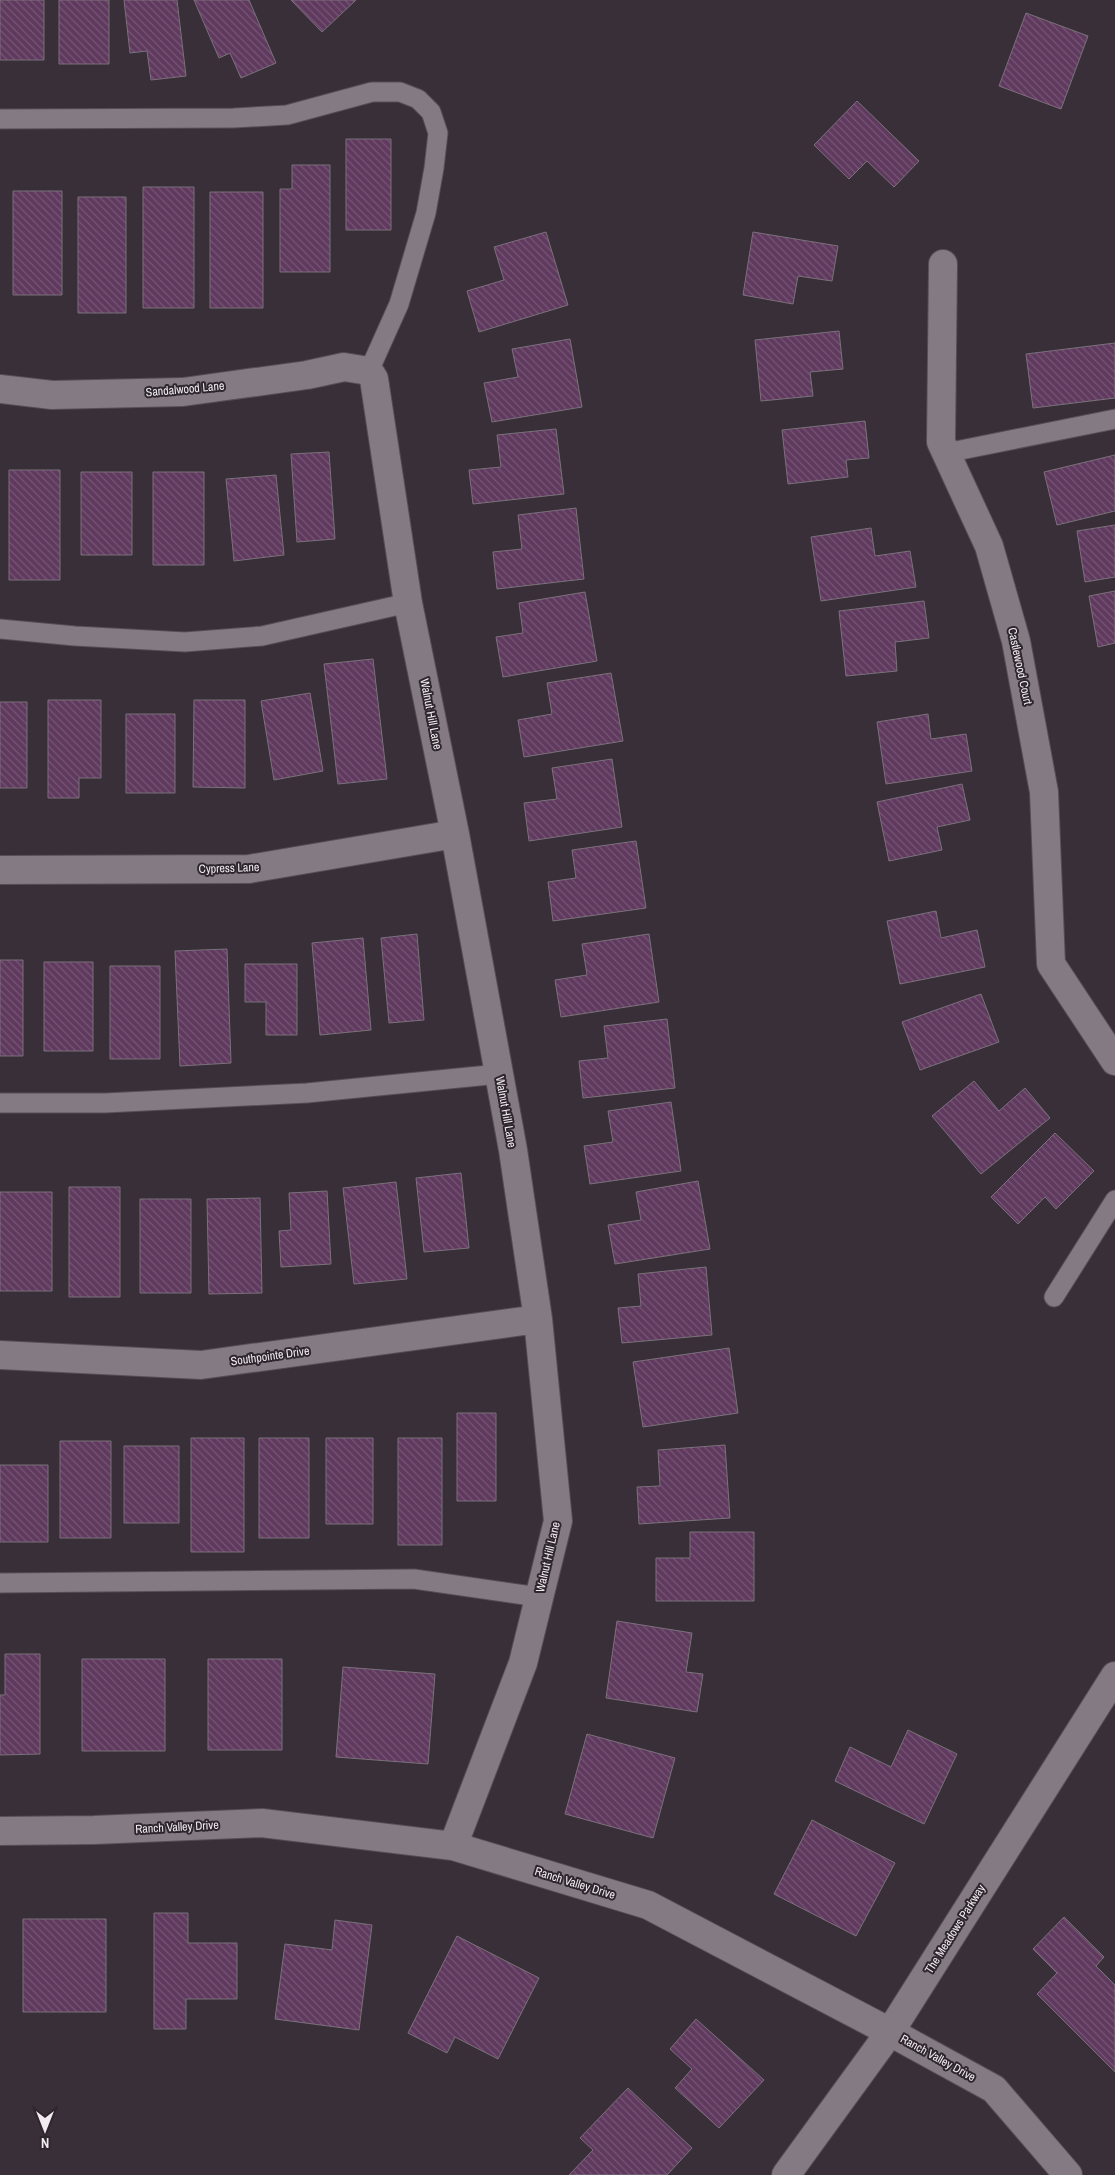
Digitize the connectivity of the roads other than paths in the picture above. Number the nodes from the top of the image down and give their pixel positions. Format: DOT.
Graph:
graph roads {
  1 [pos="0,119"];
  2 [pos="943,264"];
  3 [pos="369,371"];
  4 [pos="0,389"];
  5 [pos="1115,419"];
  6 [pos="946,454"];
  7 [pos="408,603"];
  8 [pos="0,629"];
  9 [pos="455,834"];
  10 [pos="0,870"];
  11 [pos="1115,1061"];
  12 [pos="499,1074"];
  13 [pos="0,1103"];
  14 [pos="1115,1200"];
  15 [pos="1054,1297"];
  16 [pos="538,1319"];
  17 [pos="0,1355"];
  18 [pos="0,1584"];
  19 [pos="539,1597"];
  20 [pos="1115,1676"];
  21 [pos="0,1831"];
  22 [pos="453,1846"];
  23 [pos="890,2032"];
  24 [pos="786,2175"];
  25 [pos="1068,2175"];
  1 -- 3 [label="lane"];
  2 -- 6 [label="street, Castlewood Court"];
  3 -- 4 [label="street, Sandalwood Lane"];
  3 -- 7 [label="street, Walnut Hill Lane"];
  5 -- 6 [label="lane"];
  6 -- 11 [label="street, Castlewood Court"];
  7 -- 8 [label="lane"];
  7 -- 9 [label="street, Walnut Hill Lane"];
  9 -- 10 [label="street, Cypress Lane"];
  9 -- 12 [label="street, Walnut Hill Lane"];
  12 -- 13 [label="lane"];
  12 -- 16 [label="street, Walnut Hill Lane"];
  14 -- 15 [label="lane"];
  16 -- 17 [label="street, Southpointe Drive"];
  16 -- 19 [label="street, Walnut Hill Lane"];
  18 -- 19 [label="lane"];
  19 -- 22 [label="street, Walnut Hill Lane"];
  20 -- 23 [label="street, The Meadows Parkway"];
  21 -- 22 [label="street, Ranch Valley Drive"];
  22 -- 23 [label="street, Ranch Valley Drive"];
  23 -- 24 [label="street, The Meadows Parkway"];
  23 -- 25 [label="street, Ranch Valley Drive"];
}
